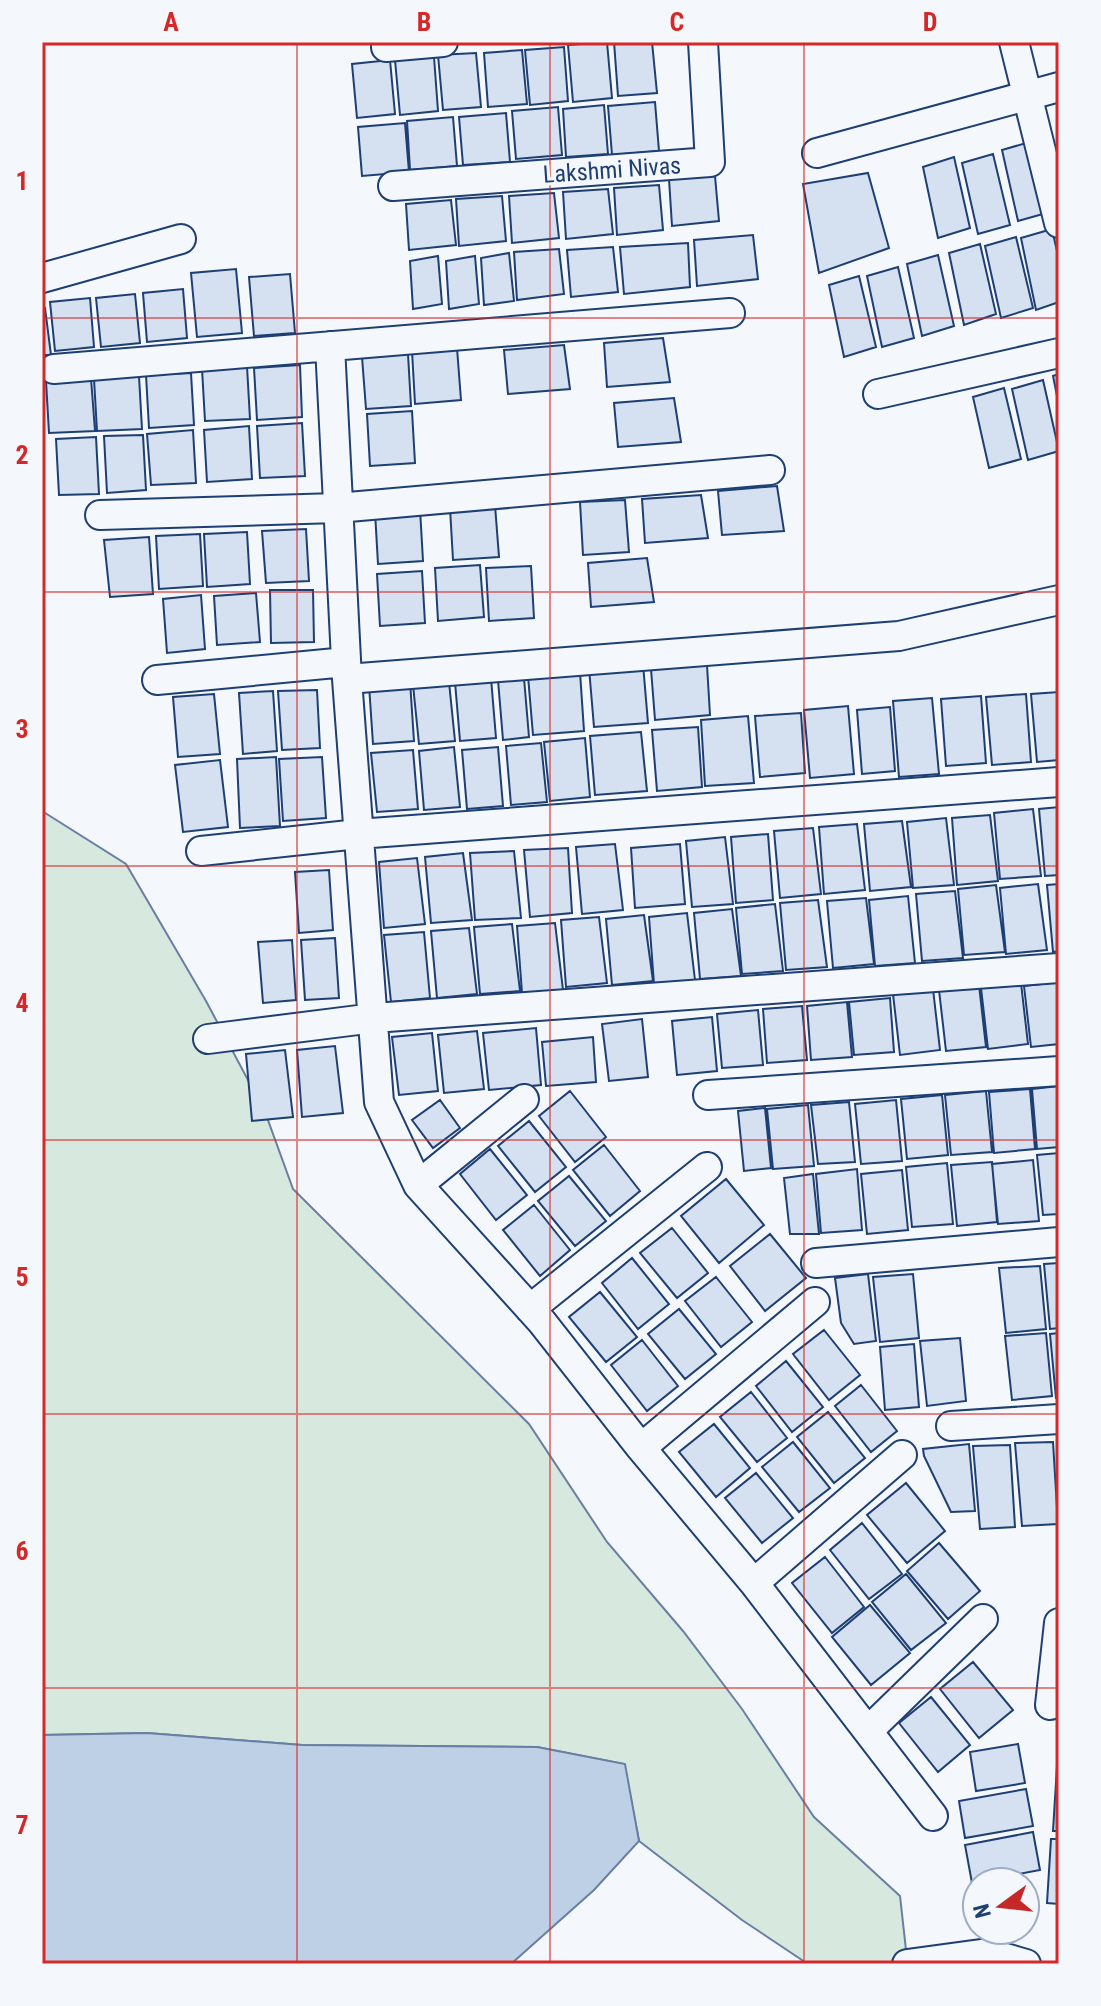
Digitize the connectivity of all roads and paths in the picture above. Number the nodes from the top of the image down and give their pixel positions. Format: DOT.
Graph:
graph roads {
  1 [pos="443,42"];
  2 [pos="703,42"];
  3 [pos="1014,42"];
  4 [pos="386,47"];
  5 [pos="1059,87"];
  6 [pos="1027,94"];
  7 [pos="817,153"];
  8 [pos="393,186"];
  9 [pos="1059,223"];
  10 [pos="181,239"];
  11 [pos="42,278"];
  12 [pos="730,313"];
  13 [pos="330,346"];
  14 [pos="1059,353"];
  15 [pos="54,369"];
  16 [pos="878,394"];
  17 [pos="770,470"];
  18 [pos="337,508"];
  19 [pos="100,515"];
  20 [pos="1059,600"];
  21 [pos="346,671"];
  22 [pos="157,680"];
  23 [pos="1059,782"];
  24 [pos="358,834"];
  25 [pos="201,851"];
  26 [pos="1059,968"];
  27 [pos="374,1018"];
  28 [pos="208,1039"];
  29 [pos="1059,1071"];
  30 [pos="708,1095"];
  31 [pos="524,1099"];
  32 [pos="707,1167"];
  33 [pos="418,1185"];
  34 [pos="1059,1242"];
  35 [pos="816,1263"];
  36 [pos="815,1302"];
  37 [pos="530,1309"];
  38 [pos="1059,1419"];
  39 [pos="951,1426"];
  40 [pos="641,1448"];
  41 [pos="902,1455"];
  42 [pos="754,1583"];
  43 [pos="983,1619"];
  44 [pos="1059,1623"];
  45 [pos="1050,1705"];
  46 [pos="868,1731"];
  47 [pos="933,1816"];
  48 [pos="907,1964"];
  49 [pos="1026,1964"];
  1 -- 4 [label="street"];
  2 -- 8 [label="street, Lakshmi Nivas"];
  3 -- 6 [label="street"];
  5 -- 6 [label="street"];
  6 -- 7 [label="street"];
  6 -- 9 [label="street"];
  10 -- 11 [label="street"];
  12 -- 13 [label="street"];
  13 -- 15 [label="street"];
  13 -- 18 [label="street"];
  14 -- 16 [label="street"];
  17 -- 18 [label="street"];
  18 -- 19 [label="street"];
  18 -- 21 [label="street"];
  20 -- 21 [label="street"];
  21 -- 22 [label="street"];
  21 -- 24 [label="street"];
  23 -- 24 [label="street"];
  24 -- 25 [label="street"];
  24 -- 27 [label="street"];
  26 -- 27 [label="street"];
  27 -- 28 [label="street"];
  27 -- 33 [label="street"];
  29 -- 30 [label="street"];
  31 -- 33 [label="street"];
  32 -- 37 [label="street"];
  33 -- 37 [label="street"];
  34 -- 35 [label="street"];
  36 -- 40 [label="street"];
  37 -- 40 [label="street"];
  38 -- 39 [label="street"];
  40 -- 42 [label="street"];
  41 -- 42 [label="street"];
  42 -- 46 [label="street"];
  43 -- 46 [label="street"];
  44 -- 45 [label="street"];
  46 -- 47 [label="street"];
  48 -- 49 [label="street"];
}
